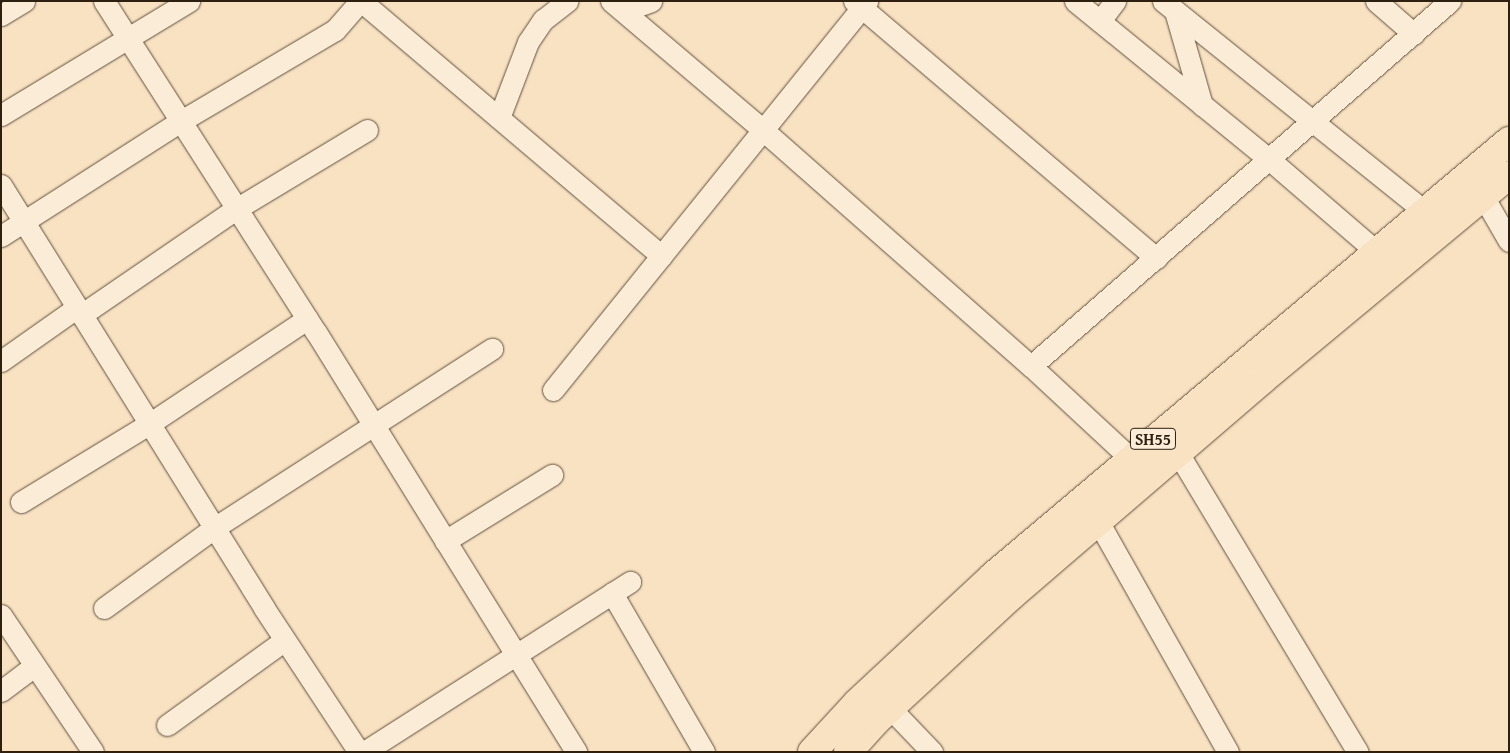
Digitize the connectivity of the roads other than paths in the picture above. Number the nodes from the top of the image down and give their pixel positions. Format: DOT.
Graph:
graph roads {
  1 [pos="24,1"];
  2 [pos="104,1"];
  3 [pos="189,1"];
  4 [pos="361,1"];
  5 [pos="567,1"];
  6 [pos="651,1"];
  7 [pos="1075,1"];
  8 [pos="1115,1"];
  9 [pos="1376,1"];
  10 [pos="1450,1"];
  11 [pos="861,3"];
  12 [pos="617,6"];
  13 [pos="1169,6"];
  14 [pos="1,15"];
  15 [pos="1100,21"];
  16 [pos="1414,34"];
  17 [pos="126,37"];
  18 [pos="1202,105"];
  19 [pos="1,115"];
  20 [pos="499,118"];
  21 [pos="181,121"];
  22 [pos="1316,121"];
  23 [pos="367,130"];
  24 [pos="763,130"];
  25 [pos="1509,141"];
  26 [pos="1270,160"];
  27 [pos="1509,175"];
  28 [pos="1,185"];
  29 [pos="1483,196"];
  30 [pos="236,209"];
  31 [pos="1424,211"];
  32 [pos="24,222"];
  33 [pos="1,236"];
  34 [pos="1410,240"];
  35 [pos="1509,242"];
  36 [pos="1377,252"];
  37 [pos="662,256"];
  38 [pos="1156,258"];
  39 [pos="78,312"];
  40 [pos="307,319"];
  41 [pos="492,349"];
  42 [pos="1,361"];
  43 [pos="1031,366"];
  44 [pos="552,390"];
  45 [pos="149,424"];
  46 [pos="371,425"];
  47 [pos="1178,453"];
  48 [pos="1130,458"];
  49 [pos="552,475"];
  50 [pos="21,502"];
  51 [pos="1099,524"];
  52 [pos="214,528"];
  53 [pos="445,541"];
  54 [pos="630,582"];
  55 [pos="612,593"];
  56 [pos="104,608"];
  57 [pos="1,615"];
  58 [pos="285,640"];
  59 [pos="515,653"];
  60 [pos="34,666"];
  61 [pos="1,691"];
  62 [pos="890,708"];
  63 [pos="167,725"];
  64 [pos="93,752"];
  65 [pos="359,752"];
  66 [pos="364,752"];
  67 [pos="576,752"];
  68 [pos="704,752"];
  69 [pos="812,752"];
  70 [pos="848,752"];
  71 [pos="932,752"];
  72 [pos="1228,752"];
  73 [pos="1358,752"];
  1 -- 14 [label="street"];
  2 -- 17 [label="street"];
  3 -- 17 [label="street"];
  4 -- 20 [label="street"];
  4 -- 21 [label="street"];
  5 -- 20 [label="street"];
  6 -- 12 [label="street"];
  7 -- 15 [label="street"];
  8 -- 15 [label="street"];
  9 -- 16 [label="street"];
  10 -- 16 [label="street"];
  11 -- 24 [label="street"];
  11 -- 38 [label="street"];
  12 -- 24 [label="street"];
  13 -- 18 [label="street"];
  13 -- 22 [label="street"];
  15 -- 18 [label="street"];
  16 -- 22 [label="street"];
  17 -- 19 [label="street"];
  17 -- 21 [label="street"];
  18 -- 26 [label="street"];
  20 -- 37 [label="street"];
  21 -- 30 [label="street"];
  21 -- 32 [label="street"];
  22 -- 26 [label="street"];
  22 -- 31 [label="street"];
  23 -- 30 [label="street"];
  24 -- 37 [label="street"];
  24 -- 43 [label="street"];
  25 -- 31 [label="main road, SH55"];
  26 -- 36 [label="street"];
  26 -- 38 [label="street"];
  27 -- 29 [label="main road, SH55"];
  28 -- 32 [label="street"];
  29 -- 34 [label="main road, SH55"];
  29 -- 35 [label="street"];
  30 -- 39 [label="street"];
  30 -- 40 [label="street"];
  31 -- 34 [label="main road, SH55"];
  32 -- 33 [label="street"];
  32 -- 39 [label="street"];
  34 -- 36 [label="main road, SH55"];
  34 -- 47 [label="main road, SH55"];
  36 -- 48 [label="main road, SH55"];
  37 -- 44 [label="street"];
  38 -- 43 [label="street"];
  39 -- 42 [label="street"];
  39 -- 45 [label="street"];
  40 -- 45 [label="street"];
  40 -- 46 [label="street"];
  41 -- 46 [label="street"];
  43 -- 48 [label="street"];
  45 -- 50 [label="street"];
  45 -- 52 [label="street"];
  46 -- 52 [label="street"];
  46 -- 53 [label="street"];
  47 -- 51 [label="main road, SH55"];
  47 -- 73 [label="street"];
  48 -- 69 [label="main road, SH55"];
  49 -- 53 [label="street"];
  51 -- 62 [label="main road, SH55"];
  51 -- 72 [label="street"];
  52 -- 56 [label="street"];
  52 -- 58 [label="street"];
  53 -- 59 [label="street"];
  54 -- 55 [label="street"];
  55 -- 59 [label="street"];
  55 -- 68 [label="street"];
  57 -- 60 [label="street"];
  58 -- 63 [label="street"];
  58 -- 65 [label="street"];
  59 -- 66 [label="street"];
  59 -- 67 [label="street"];
  60 -- 61 [label="street"];
  60 -- 64 [label="street"];
  62 -- 70 [label="main road, SH55"];
  62 -- 71 [label="street"];
}
